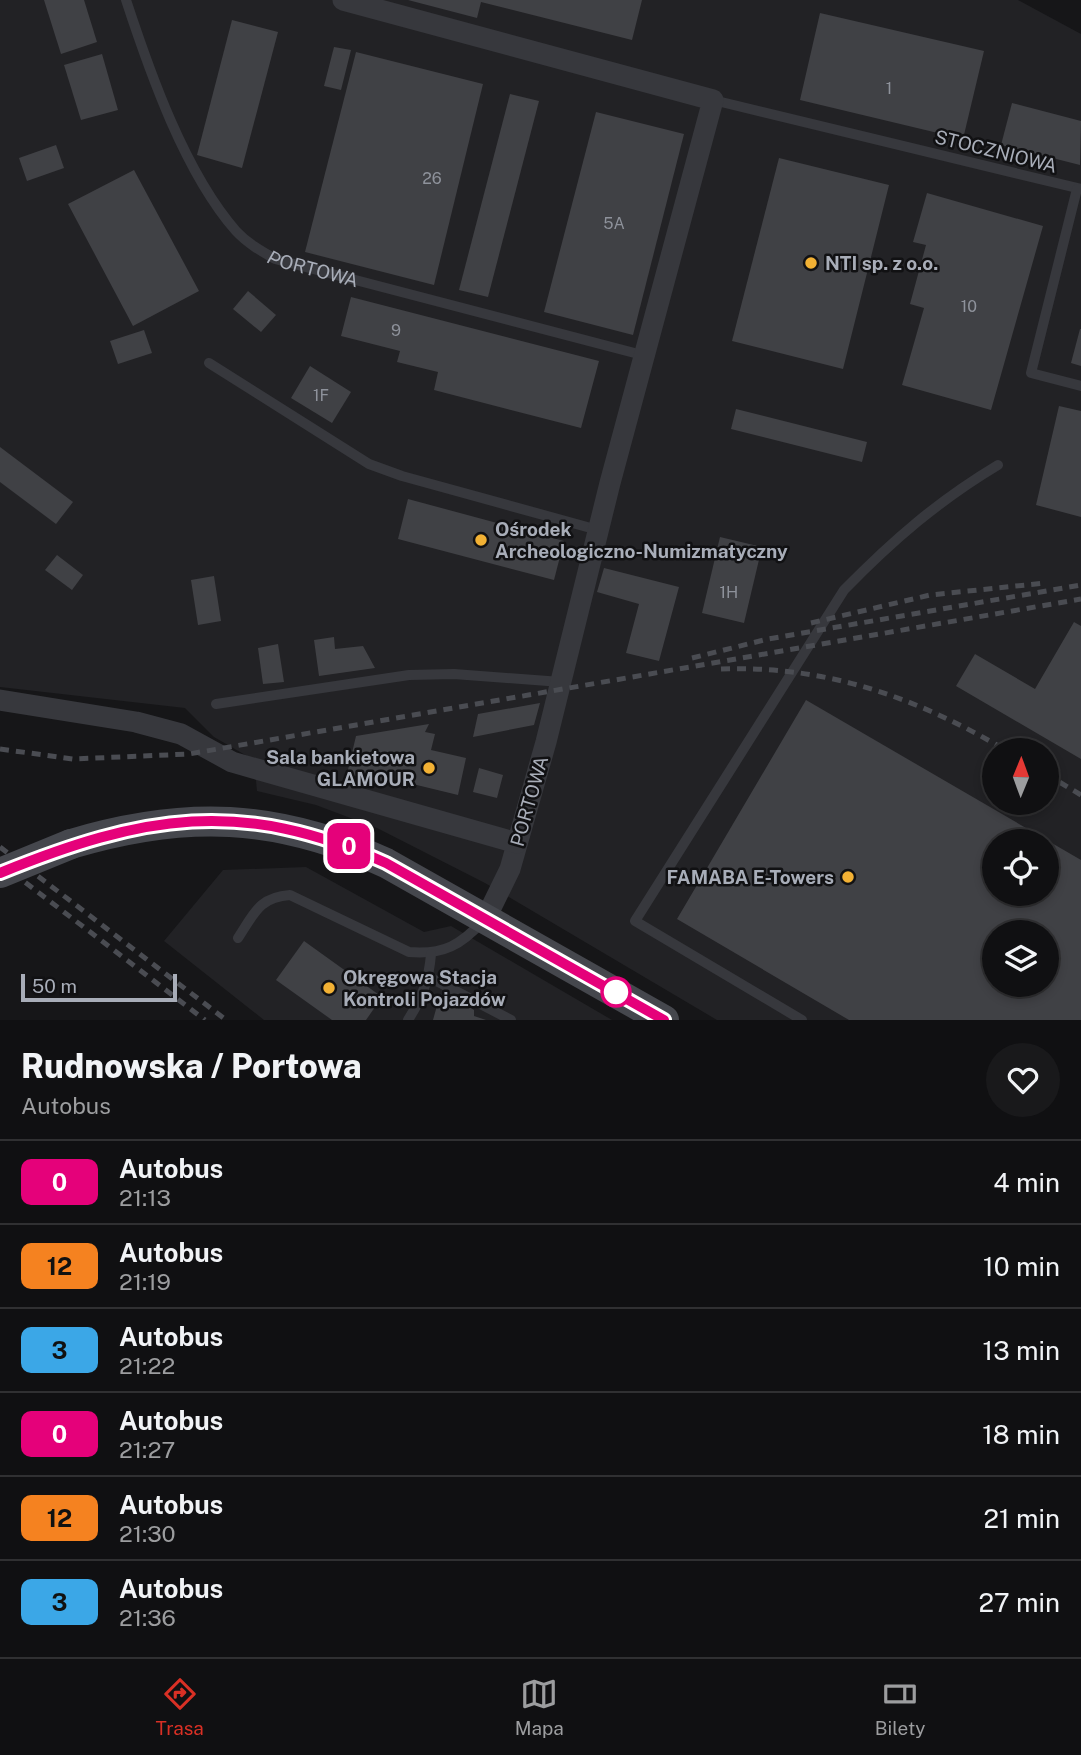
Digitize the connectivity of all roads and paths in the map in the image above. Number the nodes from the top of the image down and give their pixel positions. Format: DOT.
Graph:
graph roads {
  1 [pos="126,0"];
  2 [pos="343,0"];
  3 [pos="713,100"];
  4 [pos="1079,189"];
  5 [pos="646,356"];
  6 [pos="209,363"];
  7 [pos="1081,386"];
  8 [pos="998,465"];
  9 [pos="598,530"];
  10 [pos="561,682"];
  11 [pos="0,700"];
  12 [pos="216,704"];
  13 [pos="517,843"];
  14 [pos="0,873"];
  15 [pos="486,918"];
  16 [pos="238,938"];
  17 [pos="431,954"];
  18 [pos="429,977"];
  19 [pos="408,1020"];
  20 [pos="511,1020"];
  21 [pos="664,1020"];
  22 [pos="802,1020"];
  1 -- 5 [label="lane, PORTOWA"];
  2 -- 3 [label="street"];
  3 -- 4 [label="lane, STOCZNIOWA"];
  3 -- 5 [label="street, PORTOWA"];
  4 -- 7 [label="lane, STOCZNIOWA"];
  5 -- 9 [label="street, PORTOWA"];
  6 -- 9 [label="lane"];
  8 -- 22 [label="lane"];
  9 -- 10 [label="street, PORTOWA"];
  10 -- 12 [label="lane"];
  10 -- 13 [label="street, PORTOWA"];
  11 -- 13 [label="street"];
  13 -- 15 [label="street, PORTOWA"];
  14 -- 15 [label="main road, bridge"];
  15 -- 17 [label="lane"];
  15 -- 21 [label="main road"];
  16 -- 17 [label="lane"];
  17 -- 18 [label="lane"];
  18 -- 19 [label="lane"];
  18 -- 20 [label="lane"];
}
